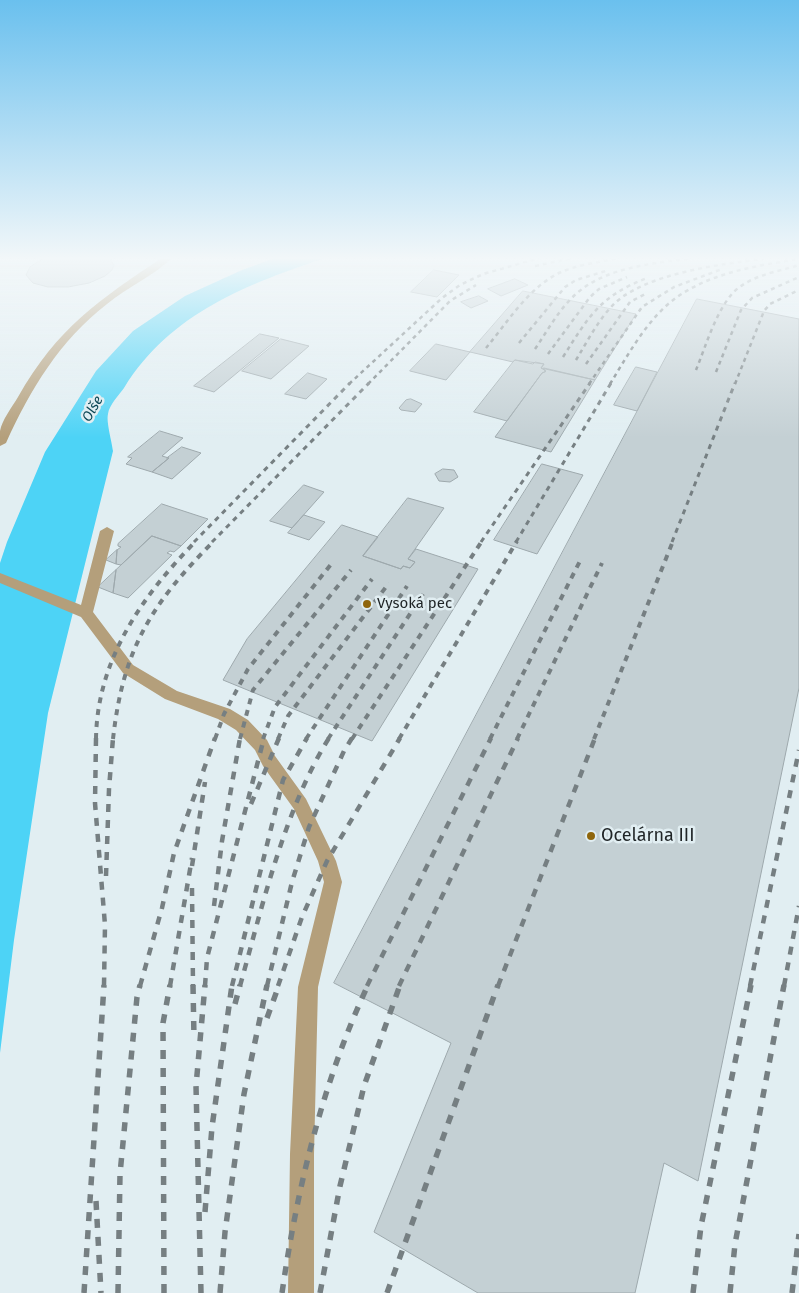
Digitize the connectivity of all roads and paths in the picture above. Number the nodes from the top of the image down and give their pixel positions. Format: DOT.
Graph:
graph roads {
  1 [pos="85,317"];
  2 [pos="0,444"];
  3 [pos="107,531"];
  4 [pos="0,578"];
  5 [pos="86,613"];
  6 [pos="301,1293"];
  1 -- 2 [label="street"];
  3 -- 5 [label="street"];
  4 -- 5 [label="street"];
  5 -- 6 [label="street"];
}
